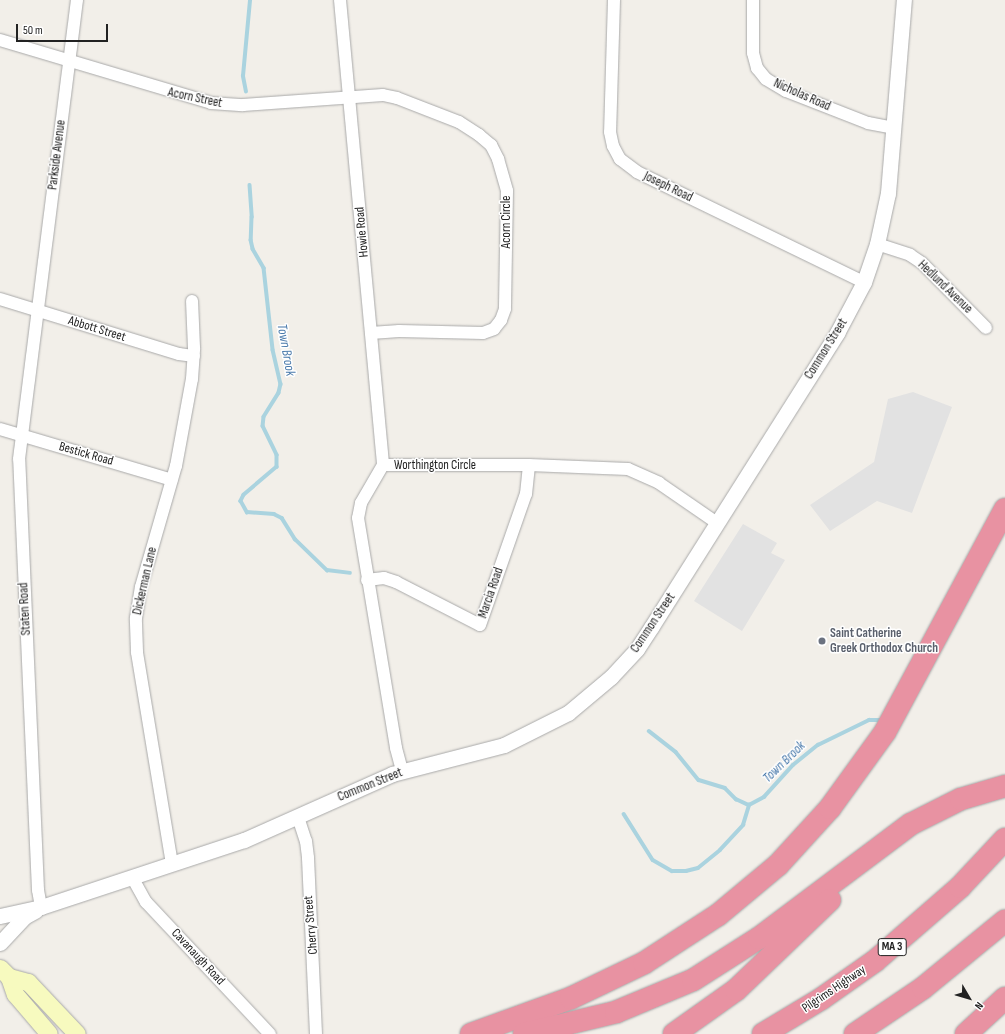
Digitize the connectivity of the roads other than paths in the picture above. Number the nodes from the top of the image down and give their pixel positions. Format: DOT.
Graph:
graph roads {
  1 [pos="77,0"];
  2 [pos="340,0"];
  3 [pos="614,0"];
  4 [pos="753,0"];
  5 [pos="904,0"];
  6 [pos="0,40"];
  7 [pos="69,62"];
  8 [pos="349,96"];
  9 [pos="894,128"];
  10 [pos="878,244"];
  11 [pos="864,282"];
  12 [pos="0,299"];
  13 [pos="192,301"];
  14 [pos="37,310"];
  15 [pos="986,328"];
  16 [pos="371,333"];
  17 [pos="194,356"];
  18 [pos="0,429"];
  19 [pos="21,435"];
  20 [pos="383,465"];
  21 [pos="529,465"];
  22 [pos="172,480"];
  23 [pos="1005,509"];
  24 [pos="717,523"];
  25 [pos="367,580"];
  26 [pos="402,771"];
  27 [pos="1005,786"];
  28 [pos="298,817"];
  29 [pos="900,832"];
  30 [pos="1005,839"];
  31 [pos="172,864"];
  32 [pos="132,877"];
  33 [pos="41,907"];
  34 [pos="0,916"];
  35 [pos="1005,921"];
  36 [pos="0,943"];
  37 [pos="4,974"];
  38 [pos="1005,998"];
  39 [pos="49,1034"];
  40 [pos="77,1034"];
  41 [pos="270,1034"];
  42 [pos="316,1034"];
  43 [pos="471,1034"];
  44 [pos="524,1034"];
  45 [pos="674,1034"];
  46 [pos="763,1034"];
  47 [pos="855,1034"];
  48 [pos="966,1034"];
  1 -- 7 [label="street, Parkside Avenue"];
  2 -- 8 [label="street, Howie Road"];
  3 -- 11 [label="street, Joseph Road"];
  4 -- 9 [label="street, Nicholas Road"];
  5 -- 9 [label="street, Common Street"];
  6 -- 7 [label="street, Acorn Street"];
  7 -- 8 [label="street, Acorn Street"];
  7 -- 14 [label="street, Parkside Avenue"];
  8 -- 16 [label="street, Howie Road"];
  8 -- 16 [label="street, Acorn Circle"];
  9 -- 10 [label="street, Common Street"];
  10 -- 11 [label="street, Common Street"];
  10 -- 15 [label="street, Hedlund Avenue"];
  11 -- 24 [label="street, Common Street"];
  12 -- 14 [label="street, Abbott Street"];
  13 -- 17 [label="street, Dickerman Lane"];
  14 -- 17 [label="street, Abbott Street"];
  14 -- 19 [label="street, Staten Road"];
  16 -- 20 [label="street, Howie Road"];
  17 -- 22 [label="street, Dickerman Lane"];
  18 -- 19 [label="street, Bestick Road"];
  19 -- 22 [label="street, Bestick Road"];
  19 -- 33 [label="street, Staten Road"];
  20 -- 21 [label="street, Worthington Circle"];
  20 -- 25 [label="street, Worthington Circle"];
  21 -- 24 [label="street, Worthington Circle"];
  21 -- 25 [label="street, Marcia Road"];
  22 -- 31 [label="street, Dickerman Lane"];
  23 -- 43 [label="highway"];
  24 -- 26 [label="street, Common Street"];
  25 -- 26 [label="street, Worthington Circle"];
  26 -- 28 [label="street, Common Street"];
  27 -- 29 [label="highway"];
  28 -- 31 [label="street, Common Street"];
  28 -- 42 [label="street, Cherry Street"];
  29 -- 44 [label="highway"];
  29 -- 45 [label="highway"];
  30 -- 46 [label="highway, Pilgrims Highway / MA 3"];
  31 -- 32 [label="street, Common Street"];
  32 -- 33 [label="street, Common Street"];
  32 -- 41 [label="street, Cavanaugh Road"];
  33 -- 34 [label="street, Common Street"];
  33 -- 36 [label="street, Common Street"];
  35 -- 47 [label="highway"];
  37 -- 39 [label="main road"];
  37 -- 40 [label="main road"];
  38 -- 48 [label="highway"];
}
